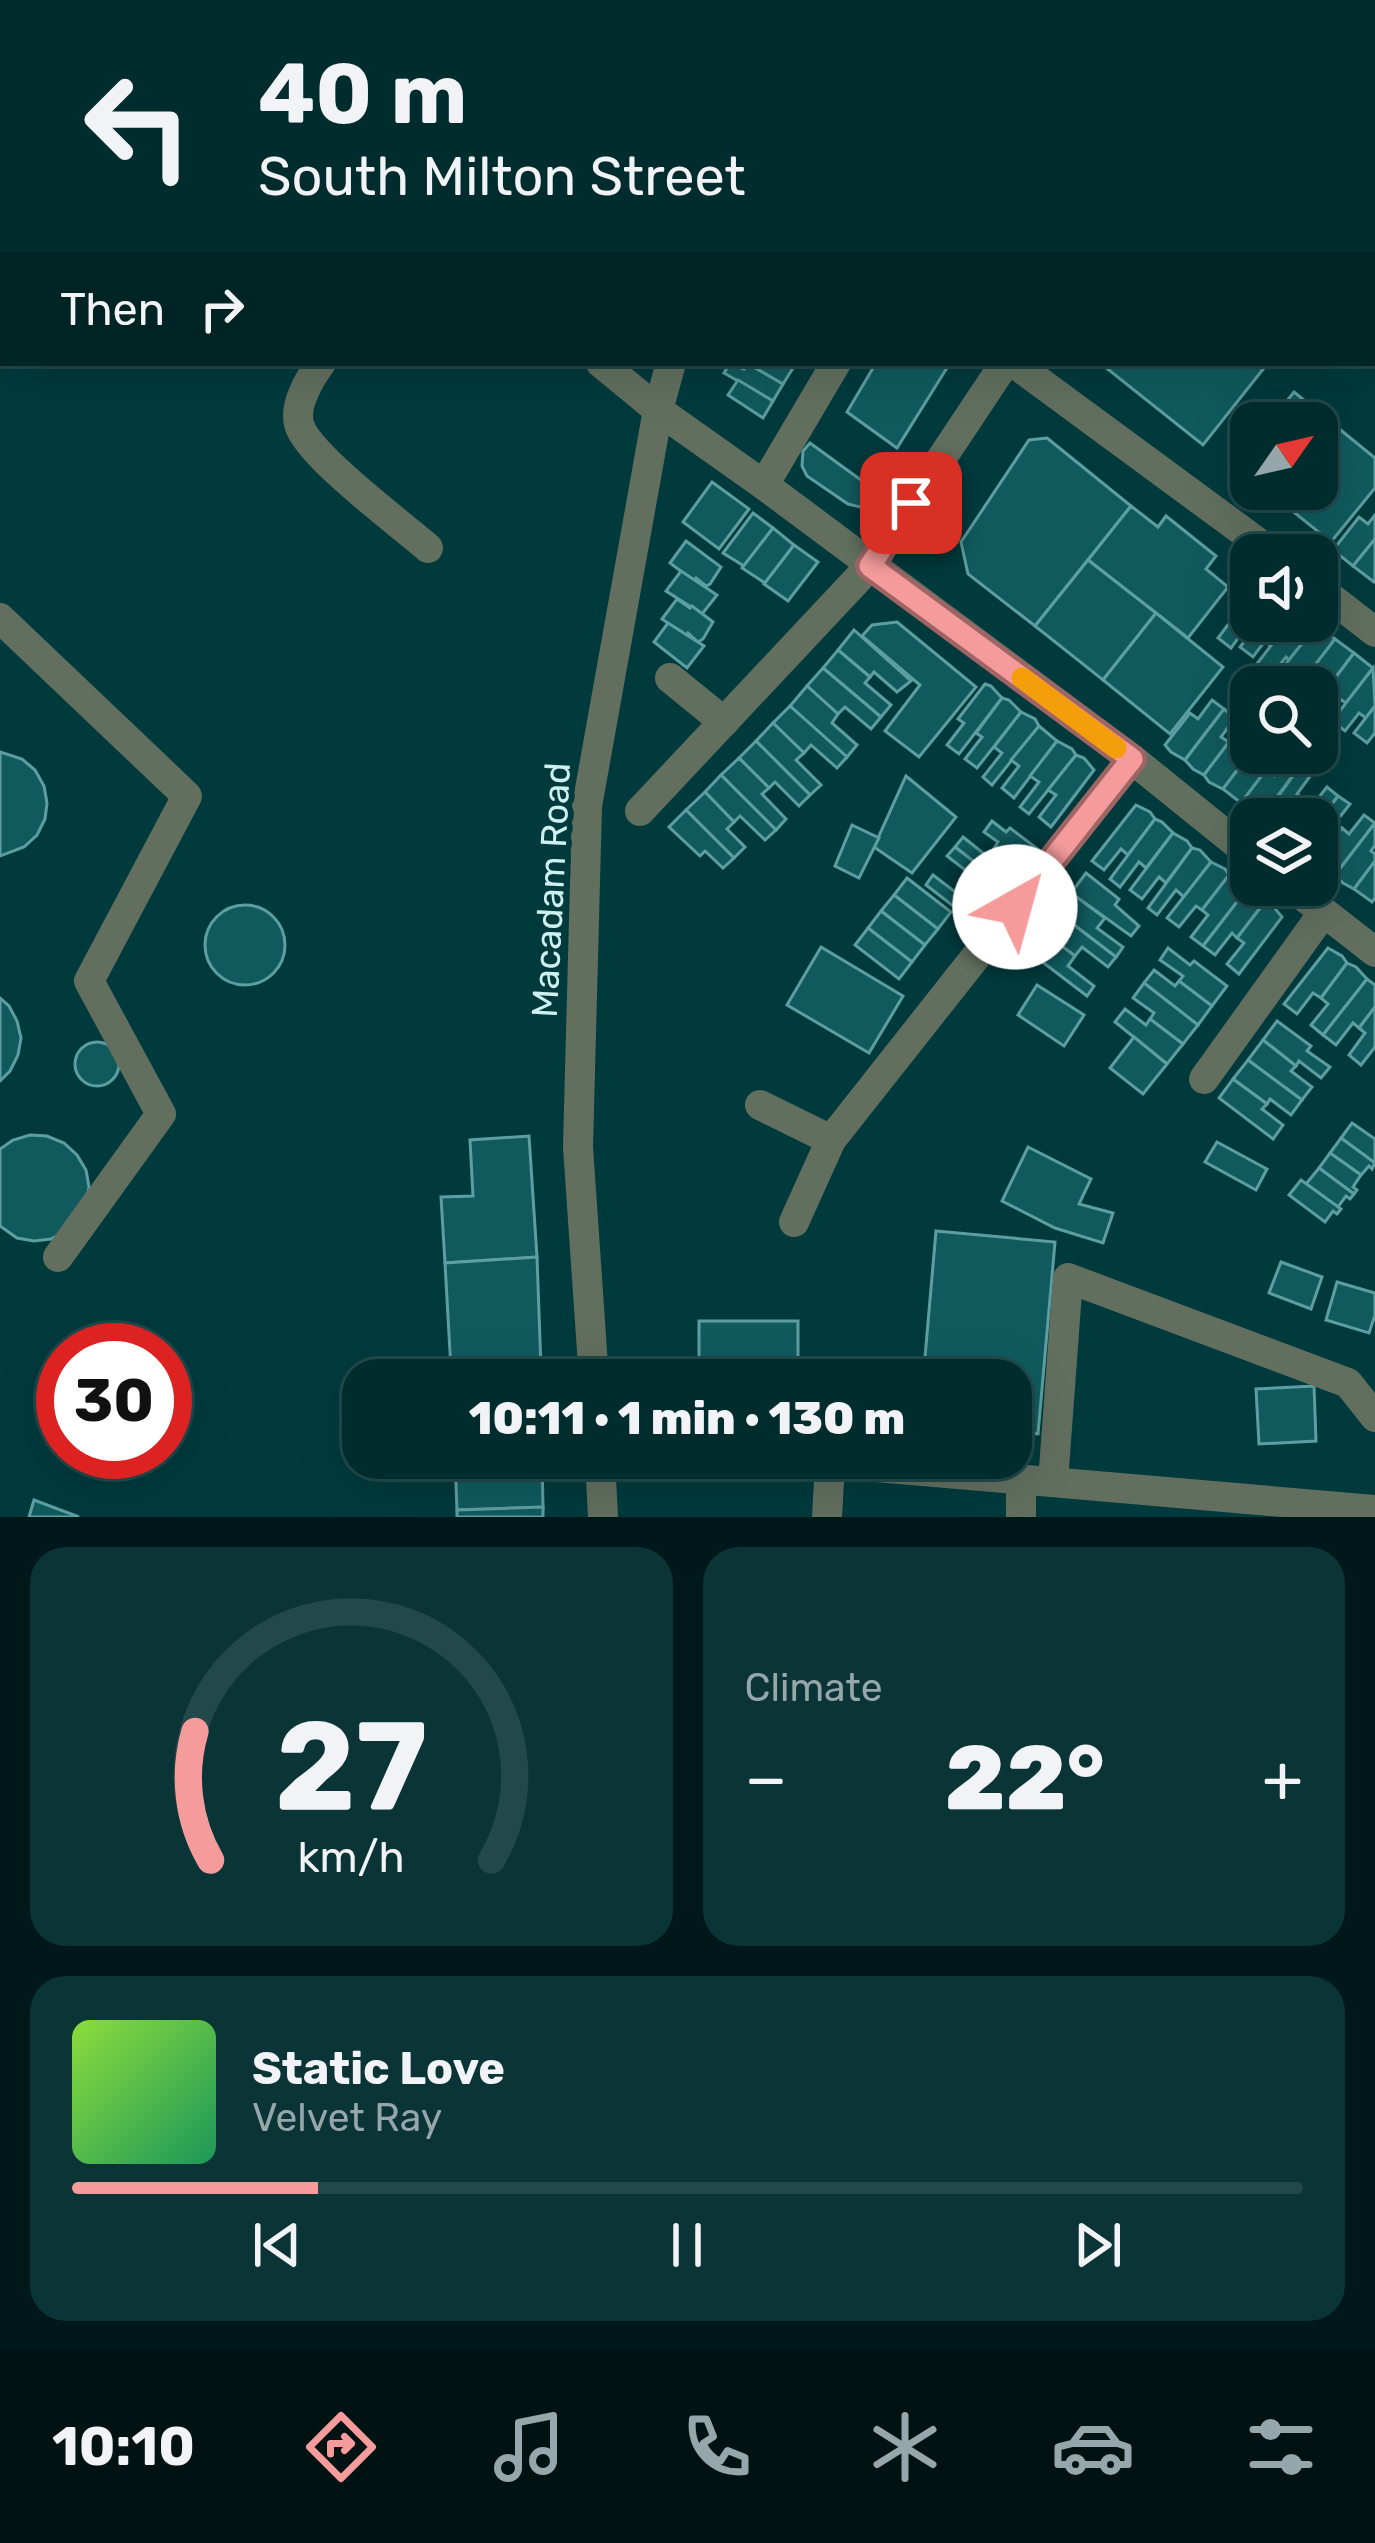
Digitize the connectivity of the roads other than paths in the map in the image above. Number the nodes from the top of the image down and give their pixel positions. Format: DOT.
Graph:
graph roads {
  1 [pos="319,366"];
  2 [pos="605,366"];
  3 [pos="670,366"];
  4 [pos="834,366"];
  5 [pos="1007,366"];
  6 [pos="1013,366"];
  7 [pos="658,410"];
  8 [pos="764,484"];
  9 [pos="1248,534"];
  10 [pos="428,548"];
  11 [pos="870,566"];
  12 [pos="1338,603"];
  13 [pos="0,619"];
  14 [pos="1375,632"];
  15 [pos="670,677"];
  16 [pos="724,722"];
  17 [pos="1132,759"];
  18 [pos="640,811"];
  19 [pos="1230,838"];
  20 [pos="1314,906"];
  21 [pos="1323,913"];
  22 [pos="1375,952"];
  23 [pos="1204,1079"];
  24 [pos="760,1105"];
  25 [pos="831,1140"];
  26 [pos="794,1222"];
  27 [pos="58,1257"];
  28 [pos="593,1359"];
  29 [pos="1375,1417"];
  30 [pos="601,1479"];
  31 [pos="829,1479"];
  32 [pos="1021,1479"];
  33 [pos="1053,1482"];
  34 [pos="1375,1510"];
  35 [pos="603,1517"];
  36 [pos="826,1517"];
  37 [pos="1021,1517"];
  1 -- 10 [label="street"];
  2 -- 7 [label="street"];
  3 -- 7 [label="street, Macadam Road"];
  4 -- 8 [label="street"];
  5 -- 11 [label="street"];
  6 -- 9 [label="street"];
  7 -- 8 [label="street"];
  7 -- 28 [label="street, Macadam Road"];
  8 -- 11 [label="street"];
  11 -- 16 [label="street"];
  11 -- 17 [label="street"];
  12 -- 14 [label="street"];
  13 -- 27 [label="street"];
  15 -- 16 [label="street"];
  16 -- 18 [label="street"];
  17 -- 19 [label="street"];
  17 -- 25 [label="street"];
  20 -- 21 [label="street"];
  21 -- 22 [label="street"];
  21 -- 23 [label="street"];
  24 -- 25 [label="street"];
  25 -- 26 [label="street"];
  29 -- 33 [label="street"];
  30 -- 35 [label="street"];
  31 -- 36 [label="street"];
  32 -- 33 [label="street"];
  32 -- 37 [label="street"];
  33 -- 34 [label="street"];
}
